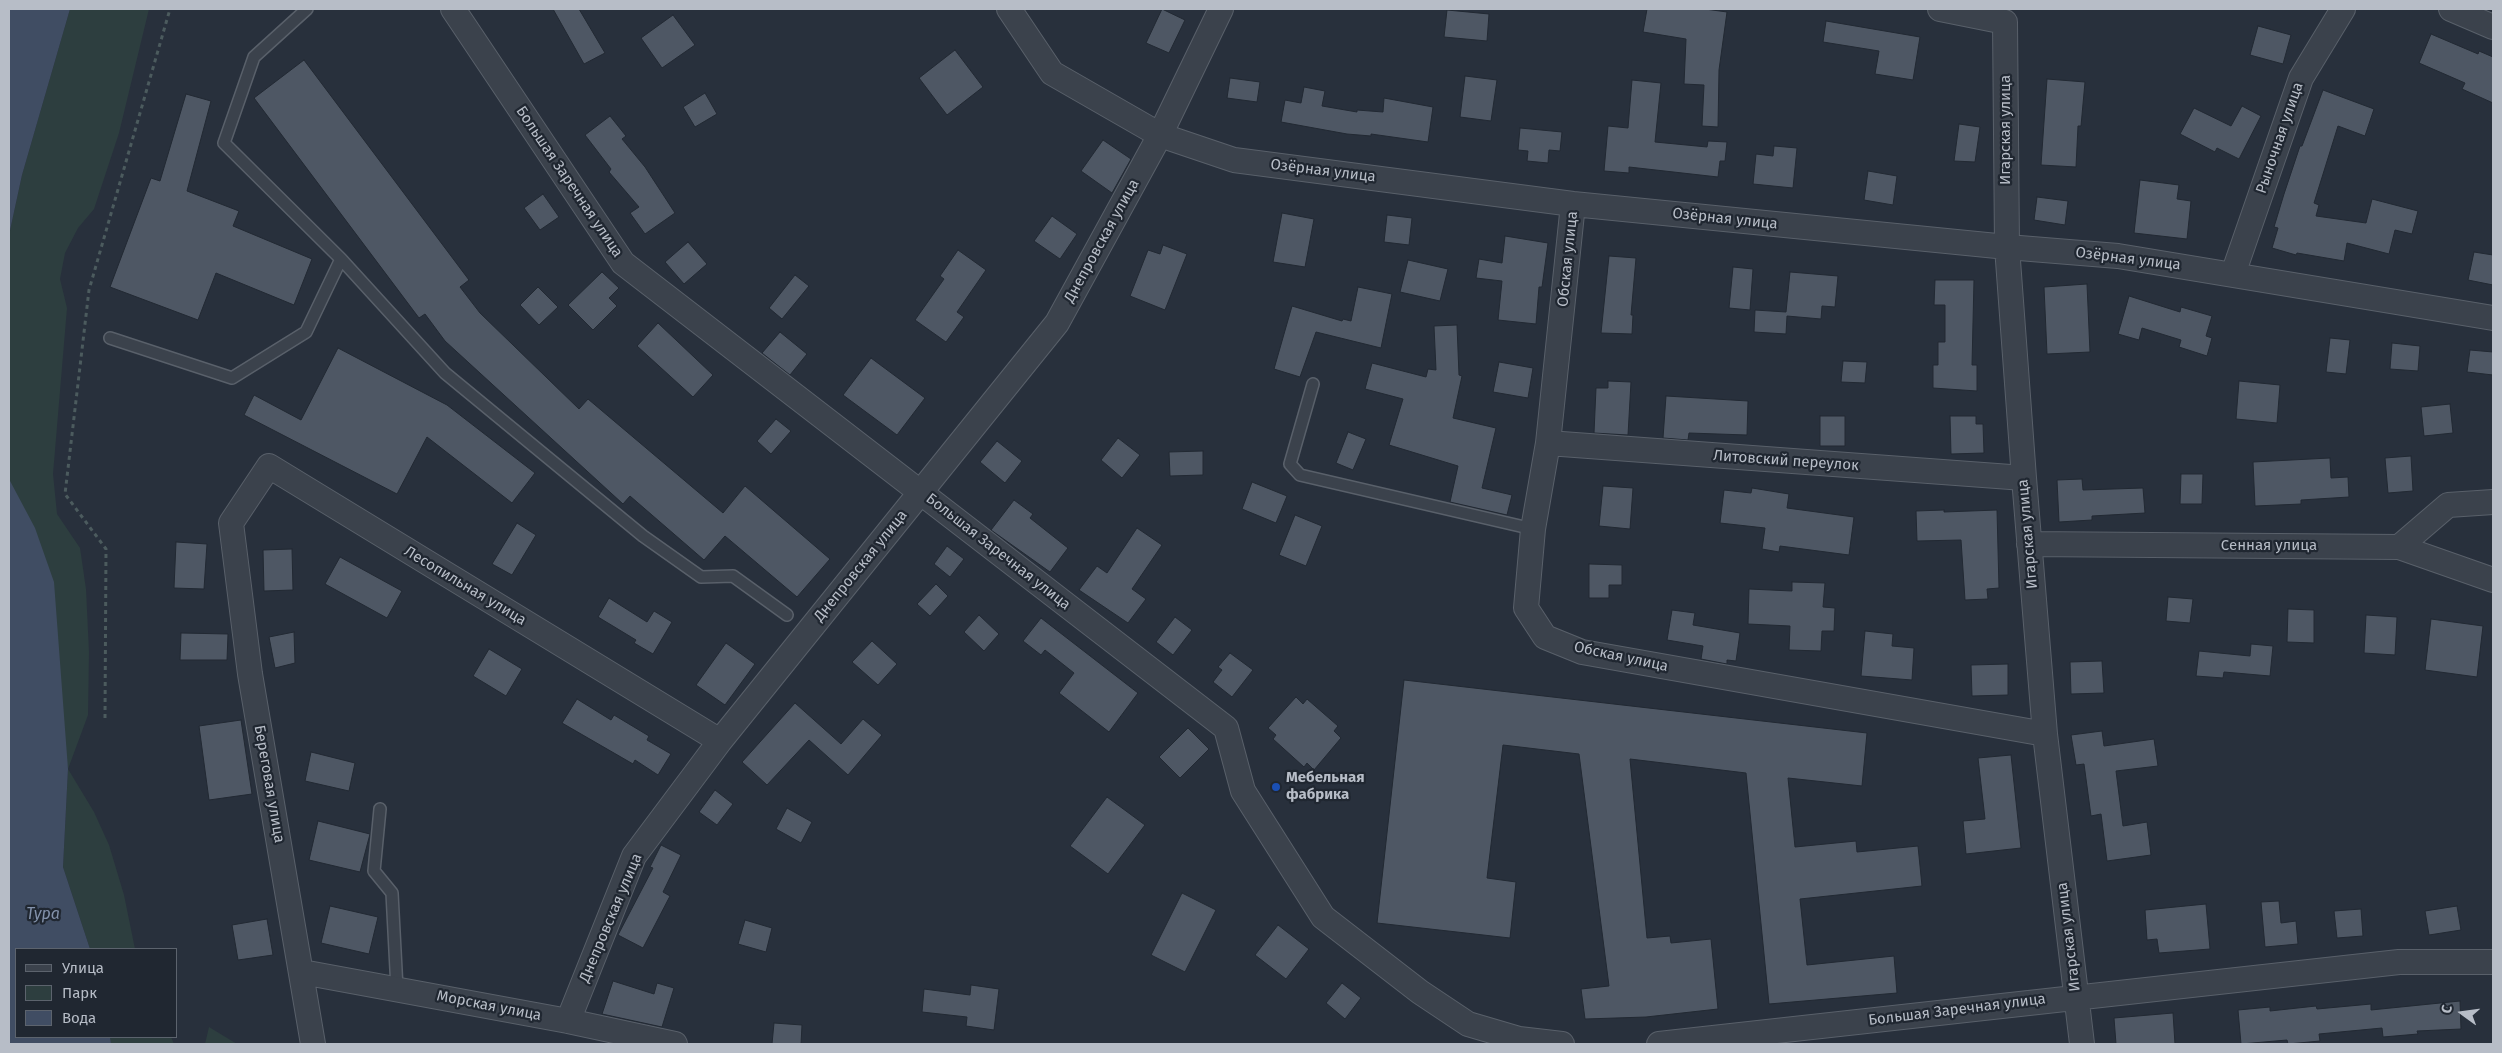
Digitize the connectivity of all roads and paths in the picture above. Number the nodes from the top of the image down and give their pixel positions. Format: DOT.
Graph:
graph roads {
  1 [pos="170,9"];
  2 [pos="307,9"];
  3 [pos="453,9"];
  4 [pos="1009,9"];
  5 [pos="1221,9"];
  6 [pos="1940,9"];
  7 [pos="2343,9"];
  8 [pos="2451,9"];
  9 [pos="2493,27"];
  10 [pos="1160,135"];
  11 [pos="1574,204"];
  12 [pos="2006,247"];
  13 [pos="341,259"];
  14 [pos="2233,274"];
  15 [pos="2493,318"];
  16 [pos="110,338"];
  17 [pos="1313,384"];
  18 [pos="1548,443"];
  19 [pos="2024,478"];
  20 [pos="920,492"];
  21 [pos="2493,502"];
  22 [pos="231,523"];
  23 [pos="1533,529"];
  24 [pos="2029,544"];
  25 [pos="2399,547"];
  26 [pos="2493,580"];
  27 [pos="786,615"];
  28 [pos="106,718"];
  29 [pos="2044,734"];
  30 [pos="720,741"];
  31 [pos="380,809"];
  32 [pos="2493,962"];
  33 [pos="302,972"];
  34 [pos="397,989"];
  35 [pos="2076,996"];
  36 [pos="568,1021"];
  37 [pos="314,1044"];
  38 [pos="675,1044"];
  39 [pos="1562,1044"];
  40 [pos="1660,1044"];
  41 [pos="2082,1044"];
  1 -- 28 [label="path"];
  2 -- 13 [label="lane"];
  3 -- 20 [label="street, Большая Заречная улица"];
  4 -- 10 [label="street, Озёрная улица"];
  5 -- 10 [label="street, Днепровская улица"];
  6 -- 12 [label="street, Игарская улица"];
  7 -- 14 [label="street, Рыночная улица"];
  8 -- 9 [label="street"];
  10 -- 11 [label="street, Озёрная улица"];
  10 -- 20 [label="street, Днепровская улица"];
  11 -- 12 [label="street, Озёрная улица"];
  11 -- 18 [label="street, Обская улица"];
  12 -- 14 [label="street, Озёрная улица"];
  12 -- 19 [label="street, Игарская улица"];
  13 -- 16 [label="lane"];
  13 -- 27 [label="lane"];
  14 -- 15 [label="street, Озёрная улица"];
  17 -- 23 [label="lane"];
  18 -- 19 [label="street, Литовский переулок"];
  18 -- 23 [label="street, Обская улица"];
  19 -- 24 [label="street, Игарская улица"];
  20 -- 30 [label="street, Днепровская улица"];
  20 -- 39 [label="street, Большая Заречная улица"];
  21 -- 25 [label="street"];
  22 -- 30 [label="street, Лесопильная улица"];
  22 -- 33 [label="street, Береговая улица"];
  23 -- 29 [label="street, Обская улица"];
  24 -- 25 [label="street, Сенная улица"];
  24 -- 29 [label="street, Игарская улица"];
  25 -- 26 [label="street, Сенная улица"];
  29 -- 35 [label="street, Игарская улица"];
  30 -- 36 [label="street, Днепровская улица"];
  31 -- 34 [label="lane"];
  32 -- 35 [label="street, Большая Заречная улица"];
  33 -- 34 [label="street, Морская улица"];
  33 -- 37 [label="street, Береговая улица"];
  34 -- 36 [label="street, Морская улица"];
  35 -- 40 [label="street, Большая Заречная улица"];
  35 -- 41 [label="street, Игарская улица"];
  36 -- 38 [label="street, Морская улица"];
}
